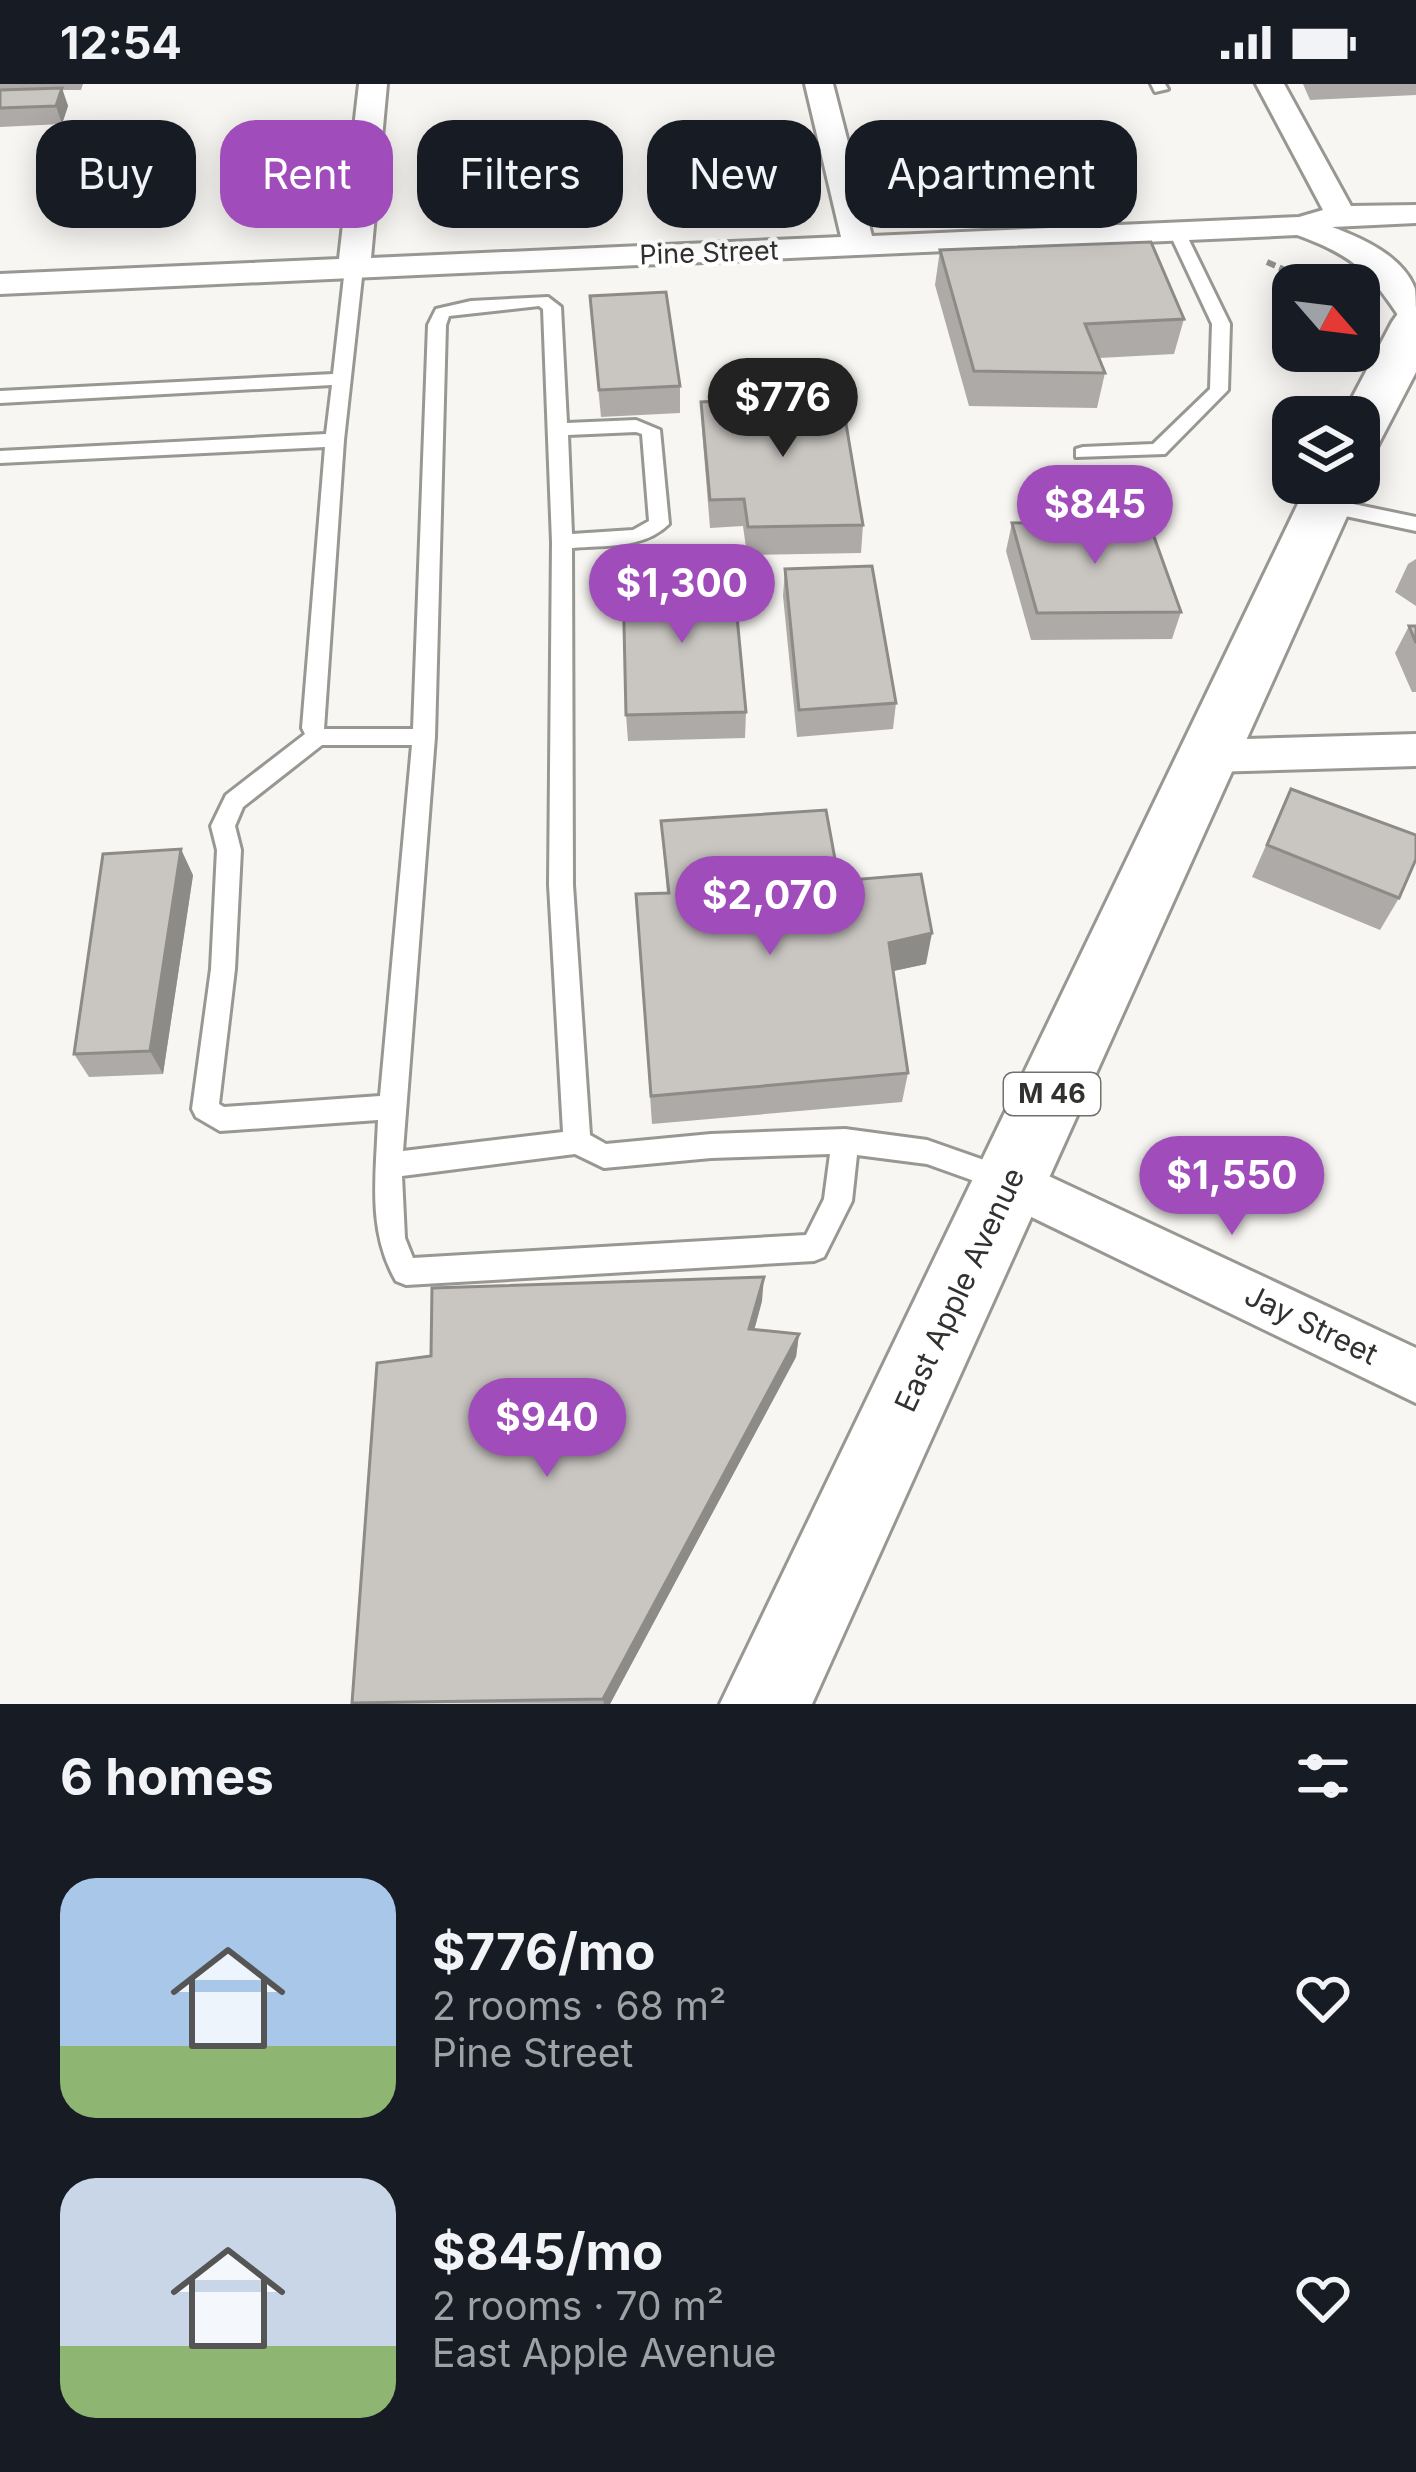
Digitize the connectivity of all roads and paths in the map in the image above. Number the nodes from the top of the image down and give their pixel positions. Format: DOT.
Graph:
graph roads {
  1 [pos="373,84"];
  2 [pos="819,84"];
  3 [pos="1270,84"];
  4 [pos="1416,214"];
  5 [pos="1341,215"];
  6 [pos="1300,226"];
  7 [pos="1177,232"];
  8 [pos="859,247"];
  9 [pos="1261,260"];
  10 [pos="1272,265"];
  11 [pos="354,268"];
  12 [pos="0,284"];
  13 [pos="1416,319"];
  14 [pos="341,379"];
  15 [pos="1378,396"];
  16 [pos="0,397"];
  17 [pos="558,429"];
  18 [pos="335,440"];
  19 [pos="1083,453"];
  20 [pos="0,457"];
  21 [pos="1324,504"];
  22 [pos="1358,504"];
  23 [pos="1416,524"];
  24 [pos="562,542"];
  25 [pos="317,737"];
  26 [pos="424,737"];
  27 [pos="1416,750"];
  28 [pos="1211,756"];
  29 [pos="392,1107"];
  30 [pos="845,1141"];
  31 [pos="577,1142"];
  32 [pos="393,1166"];
  33 [pos="1010,1181"];
  34 [pos="1416,1376"];
  35 [pos="765,1704"];
  1 -- 11 [label="street"];
  2 -- 8 [label="street"];
  3 -- 5 [label="street"];
  4 -- 5 [label="street, Pine Street"];
  5 -- 6 [label="street, Pine Street"];
  6 -- 7 [label="street, Pine Street"];
  6 -- 13 [label="street"];
  7 -- 8 [label="street, Pine Street"];
  7 -- 19 [label="lane"];
  8 -- 11 [label="street, Pine Street"];
  9 -- 10 [label="path"];
  11 -- 12 [label="street, Pine Street"];
  11 -- 14 [label="lane"];
  13 -- 15 [label="main road"];
  14 -- 16 [label="lane"];
  14 -- 18 [label="lane"];
  17 -- 24 [label="lane"];
  17 -- 24 [label="lane"];
  17 -- 26 [label="lane"];
  18 -- 20 [label="lane"];
  18 -- 25 [label="lane"];
  21 -- 28 [label="main road, East Apple Avenue / M 46"];
  22 -- 23 [label="lane"];
  24 -- 31 [label="lane"];
  25 -- 26 [label="lane"];
  25 -- 29 [label="lane"];
  26 -- 29 [label="lane"];
  27 -- 28 [label="street"];
  28 -- 33 [label="main road, East Apple Avenue / M 46"];
  29 -- 32 [label="lane"];
  30 -- 31 [label="lane"];
  30 -- 32 [label="lane"];
  30 -- 33 [label="lane"];
  31 -- 32 [label="lane"];
  33 -- 34 [label="street, Jay Street"];
  33 -- 35 [label="main road, East Apple Avenue / M 46"];
}
